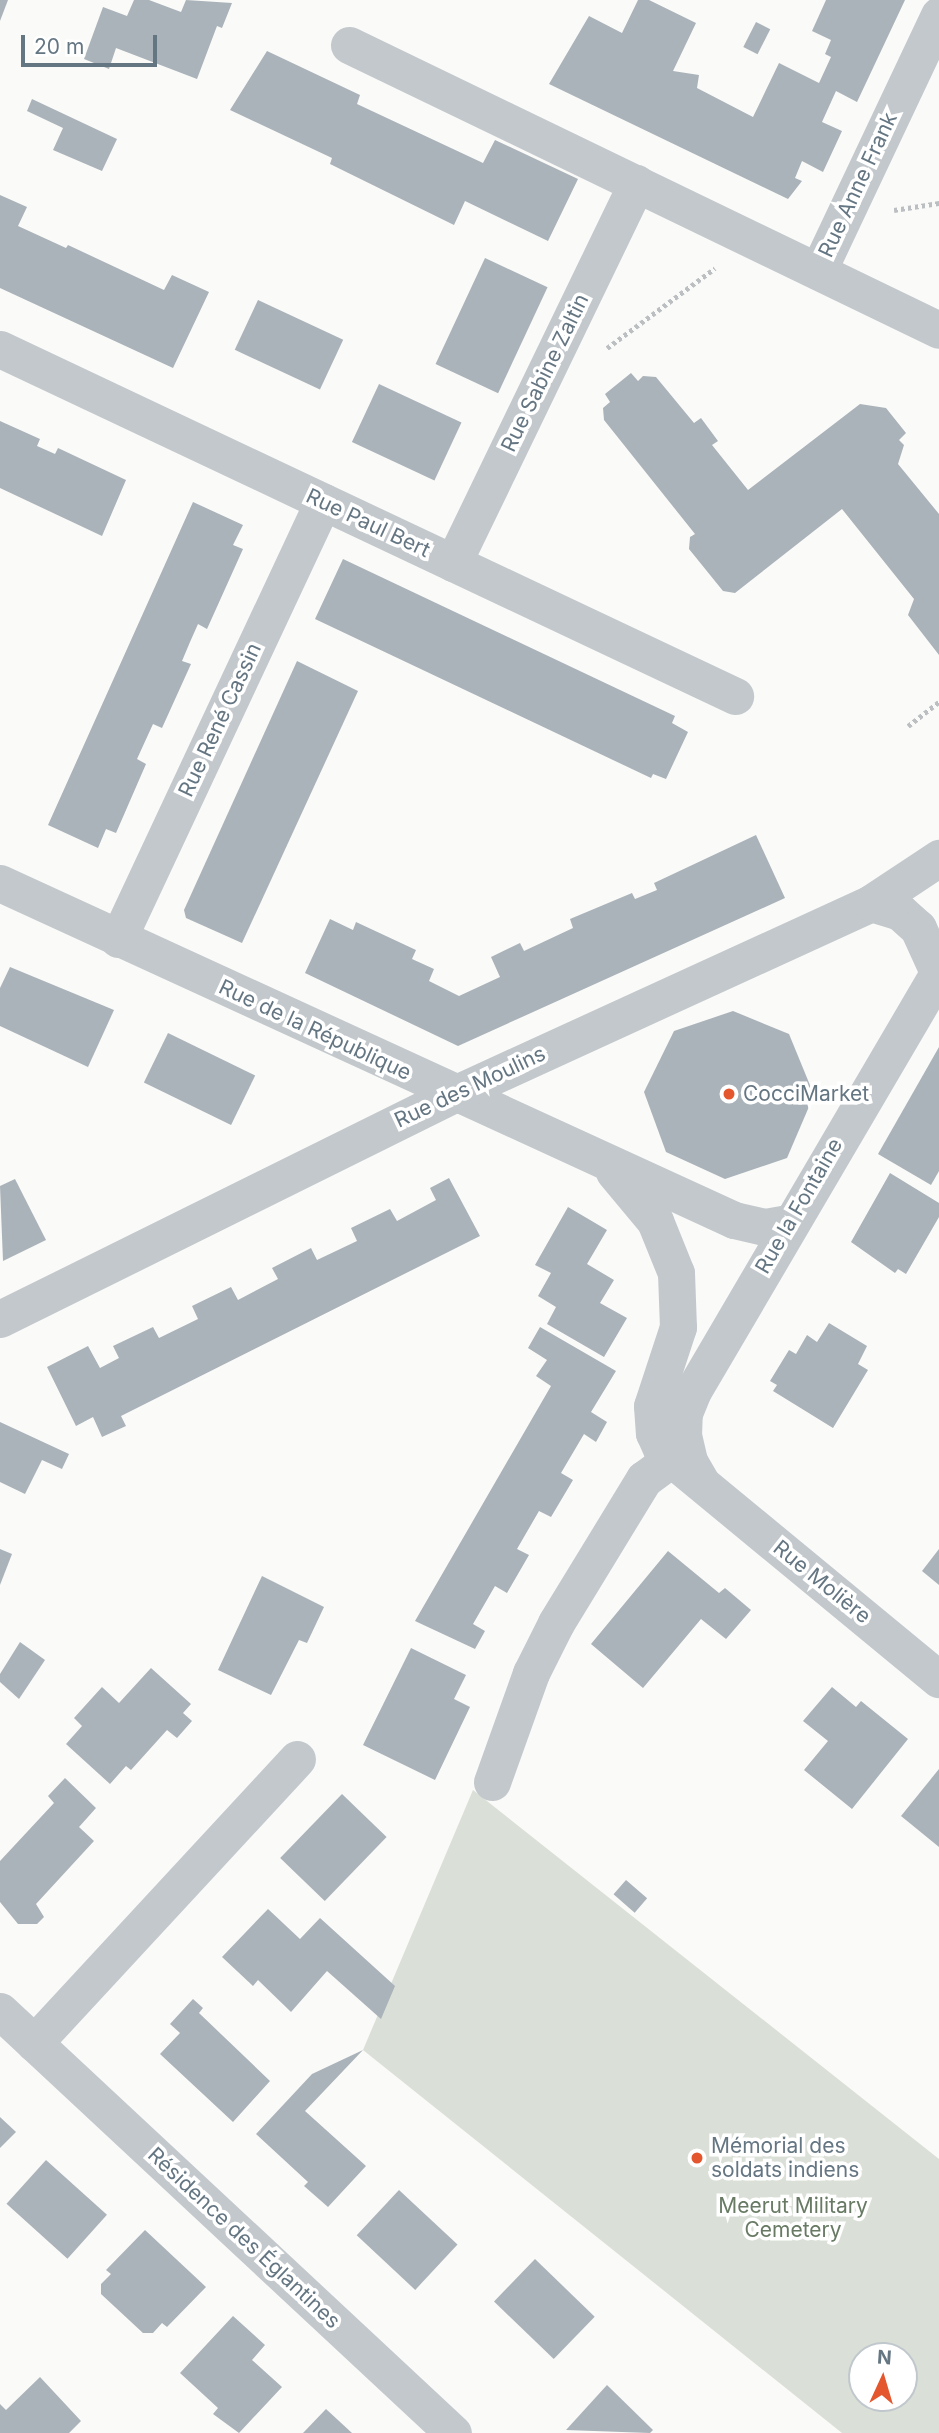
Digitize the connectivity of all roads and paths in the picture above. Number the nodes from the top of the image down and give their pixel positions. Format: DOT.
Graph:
graph roads {
  1 [pos="939,15"];
  2 [pos="349,45"];
  3 [pos="636,183"];
  4 [pos="753,240"];
  5 [pos="818,271"];
  6 [pos="939,330"];
  7 [pos="0,349"];
  8 [pos="597,355"];
  9 [pos="323,502"];
  10 [pos="453,563"];
  11 [pos="736,696"];
  12 [pos="939,702"];
  13 [pos="908,726"];
  14 [pos="939,858"];
  15 [pos="0,883"];
  16 [pos="939,889"];
  17 [pos="882,897"];
  18 [pos="118,939"];
  19 [pos="939,971"];
  20 [pos="452,1094"];
  21 [pos="605,1164"];
  22 [pos="788,1223"];
  23 [pos="0,1319"];
  24 [pos="677,1454"];
  25 [pos="704,1486"];
  26 [pos="939,1679"];
  27 [pos="297,1759"];
  28 [pos="492,1782"];
  29 [pos="0,2011"];
  30 [pos="34,2043"];
  31 [pos="453,2433"];
  1 -- 5 [label="street, Rue Anne Frank"];
  2 -- 3 [label="street"];
  3 -- 4 [label="street"];
  3 -- 10 [label="street, Rue Sabine Zaltin"];
  4 -- 5 [label="street"];
  4 -- 8 [label="path"];
  5 -- 6 [label="street, Rue Anne Frank"];
  7 -- 9 [label="street, Rue Paul Bert"];
  9 -- 10 [label="street, Rue Paul Bert"];
  9 -- 18 [label="street, Rue René Cassin"];
  10 -- 11 [label="street, Rue Paul Bert"];
  12 -- 13 [label="path"];
  14 -- 17 [label="street, Rue des Moulins"];
  15 -- 18 [label="street, Rue de la République"];
  16 -- 17 [label="street"];
  17 -- 19 [label="street"];
  17 -- 20 [label="street, Rue des Moulins"];
  18 -- 20 [label="street, Rue de la République"];
  19 -- 22 [label="street, Rue la Fontaine"];
  20 -- 21 [label="street, Rue de la République"];
  20 -- 23 [label="street, Rue des Moulins"];
  21 -- 22 [label="street, Rue de la République"];
  21 -- 24 [label="street, Rue la Fontaine"];
  22 -- 24 [label="street, Rue la Fontaine"];
  24 -- 25 [label="street, Rue la Fontaine"];
  24 -- 28 [label="street"];
  25 -- 26 [label="street, Rue Molière"];
  27 -- 30 [label="street"];
  29 -- 30 [label="street, Résidence des Églantines"];
  30 -- 31 [label="street, Résidence des Églantines"];
}
